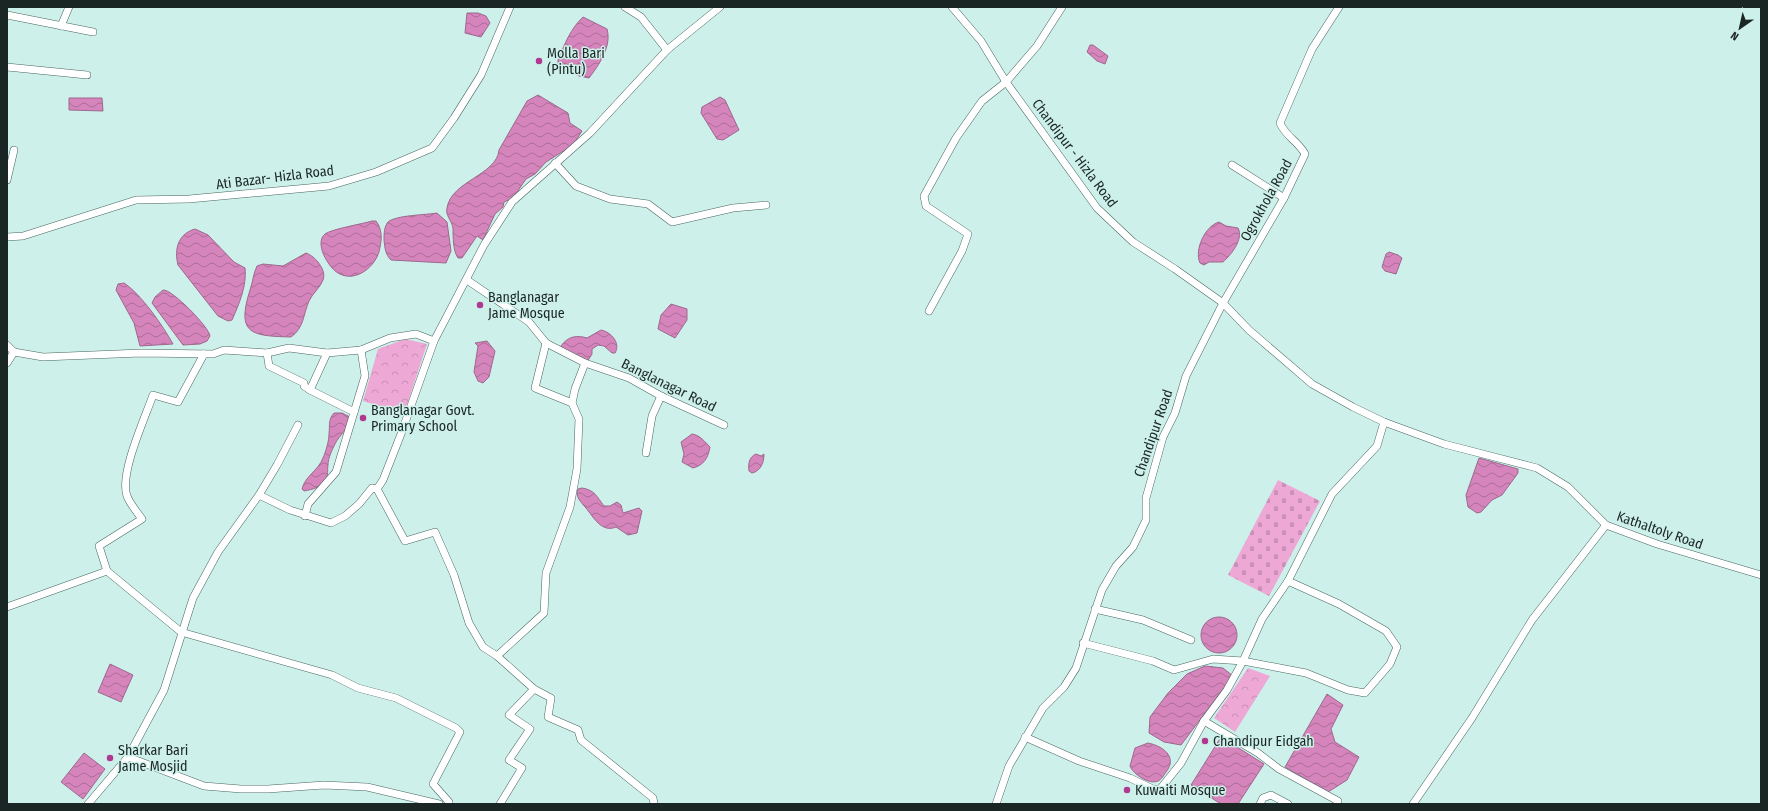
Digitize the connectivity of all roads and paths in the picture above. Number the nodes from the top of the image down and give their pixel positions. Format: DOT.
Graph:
graph roads {
  1 [pos="69,7"];
  2 [pos="510,7"];
  3 [pos="625,7"];
  4 [pos="720,7"];
  5 [pos="952,7"];
  6 [pos="1062,7"];
  7 [pos="1339,7"];
  8 [pos="7,15"];
  9 [pos="61,26"];
  10 [pos="93,32"];
  11 [pos="667,50"];
  12 [pos="7,67"];
  13 [pos="87,75"];
  14 [pos="1006,82"];
  15 [pos="14,150"];
  16 [pos="555,163"];
  17 [pos="1232,166"];
  18 [pos="7,180"];
  19 [pos="1284,198"];
  20 [pos="766,206"];
  21 [pos="7,237"];
  22 [pos="467,280"];
  23 [pos="1223,303"];
  24 [pos="929,311"];
  25 [pos="434,341"];
  26 [pos="546,342"];
  27 [pos="7,345"];
  28 [pos="361,350"];
  29 [pos="14,352"];
  30 [pos="268,353"];
  31 [pos="327,353"];
  32 [pos="204,354"];
  33 [pos="585,363"];
  34 [pos="7,364"];
  35 [pos="310,390"];
  36 [pos="661,396"];
  37 [pos="572,403"];
  38 [pos="354,412"];
  39 [pos="1384,422"];
  40 [pos="298,424"];
  41 [pos="724,426"];
  42 [pos="646,453"];
  43 [pos="377,489"];
  44 [pos="259,495"];
  45 [pos="305,516"];
  46 [pos="1606,525"];
  47 [pos="107,571"];
  48 [pos="1761,575"];
  49 [pos="1288,581"];
  50 [pos="7,607"];
  51 [pos="1095,609"];
  52 [pos="181,632"];
  53 [pos="1191,640"];
  54 [pos="1083,643"];
  55 [pos="497,656"];
  56 [pos="1243,661"];
  57 [pos="534,688"];
  58 [pos="1204,721"];
  59 [pos="1025,737"];
  60 [pos="128,757"];
  61 [pos="88,804"];
  62 [pos="439,804"];
  63 [pos="448,804"];
  64 [pos="500,804"];
  65 [pos="654,804"];
  66 [pos="996,804"];
  67 [pos="1260,804"];
  68 [pos="1288,804"];
  69 [pos="1337,804"];
  70 [pos="1413,804"];
  1 -- 9 [label="street"];
  2 -- 21 [label="street, Ati Bazar- Hizla Road"];
  3 -- 11 [label="street"];
  4 -- 11 [label="street"];
  5 -- 14 [label="street, Chandipur - Hizla Road"];
  6 -- 14 [label="street"];
  7 -- 19 [label="street, Ogrokhola Road"];
  8 -- 9 [label="street"];
  9 -- 10 [label="street"];
  11 -- 16 [label="street"];
  12 -- 13 [label="street"];
  14 -- 23 [label="street, Chandipur - Hizla Road"];
  14 -- 24 [label="street"];
  15 -- 18 [label="street"];
  16 -- 20 [label="street"];
  16 -- 22 [label="street"];
  17 -- 19 [label="street"];
  19 -- 23 [label="street, Ogrokhola Road"];
  22 -- 25 [label="street"];
  22 -- 26 [label="street, Banglanagar Road"];
  23 -- 39 [label="street, Chandipur - Hizla Road"];
  23 -- 51 [label="street, Chandipur Road"];
  25 -- 28 [label="street"];
  25 -- 43 [label="street"];
  26 -- 33 [label="street, Banglanagar Road"];
  26 -- 37 [label="street"];
  27 -- 29 [label="street"];
  28 -- 31 [label="street"];
  28 -- 38 [label="street"];
  29 -- 32 [label="street"];
  29 -- 34 [label="street"];
  30 -- 31 [label="street"];
  30 -- 32 [label="street"];
  30 -- 35 [label="street"];
  31 -- 35 [label="street"];
  32 -- 47 [label="street"];
  33 -- 36 [label="street, Banglanagar Road"];
  33 -- 37 [label="street"];
  35 -- 38 [label="street"];
  36 -- 41 [label="street, Banglanagar Road"];
  36 -- 42 [label="street"];
  37 -- 55 [label="street"];
  38 -- 45 [label="street"];
  39 -- 46 [label="street, Kathaltoly Road"];
  39 -- 49 [label="street"];
  40 -- 44 [label="street"];
  43 -- 45 [label="street"];
  43 -- 55 [label="street"];
  44 -- 45 [label="street"];
  44 -- 52 [label="street"];
  46 -- 48 [label="street, Kathaltoly Road"];
  46 -- 70 [label="street"];
  47 -- 50 [label="street"];
  47 -- 52 [label="street"];
  49 -- 56 [label="street"];
  49 -- 56 [label="street"];
  51 -- 53 [label="street"];
  51 -- 54 [label="street, Chandipur Road"];
  52 -- 60 [label="street"];
  52 -- 63 [label="street"];
  54 -- 56 [label="street"];
  54 -- 59 [label="street, Chandipur Road"];
  55 -- 57 [label="street"];
  56 -- 58 [label="street"];
  57 -- 64 [label="street"];
  57 -- 65 [label="street"];
  58 -- 59 [label="street"];
  58 -- 69 [label="street"];
  59 -- 66 [label="street, Chandipur Road"];
  60 -- 61 [label="street"];
  60 -- 62 [label="street"];
  67 -- 68 [label="street"];
}
